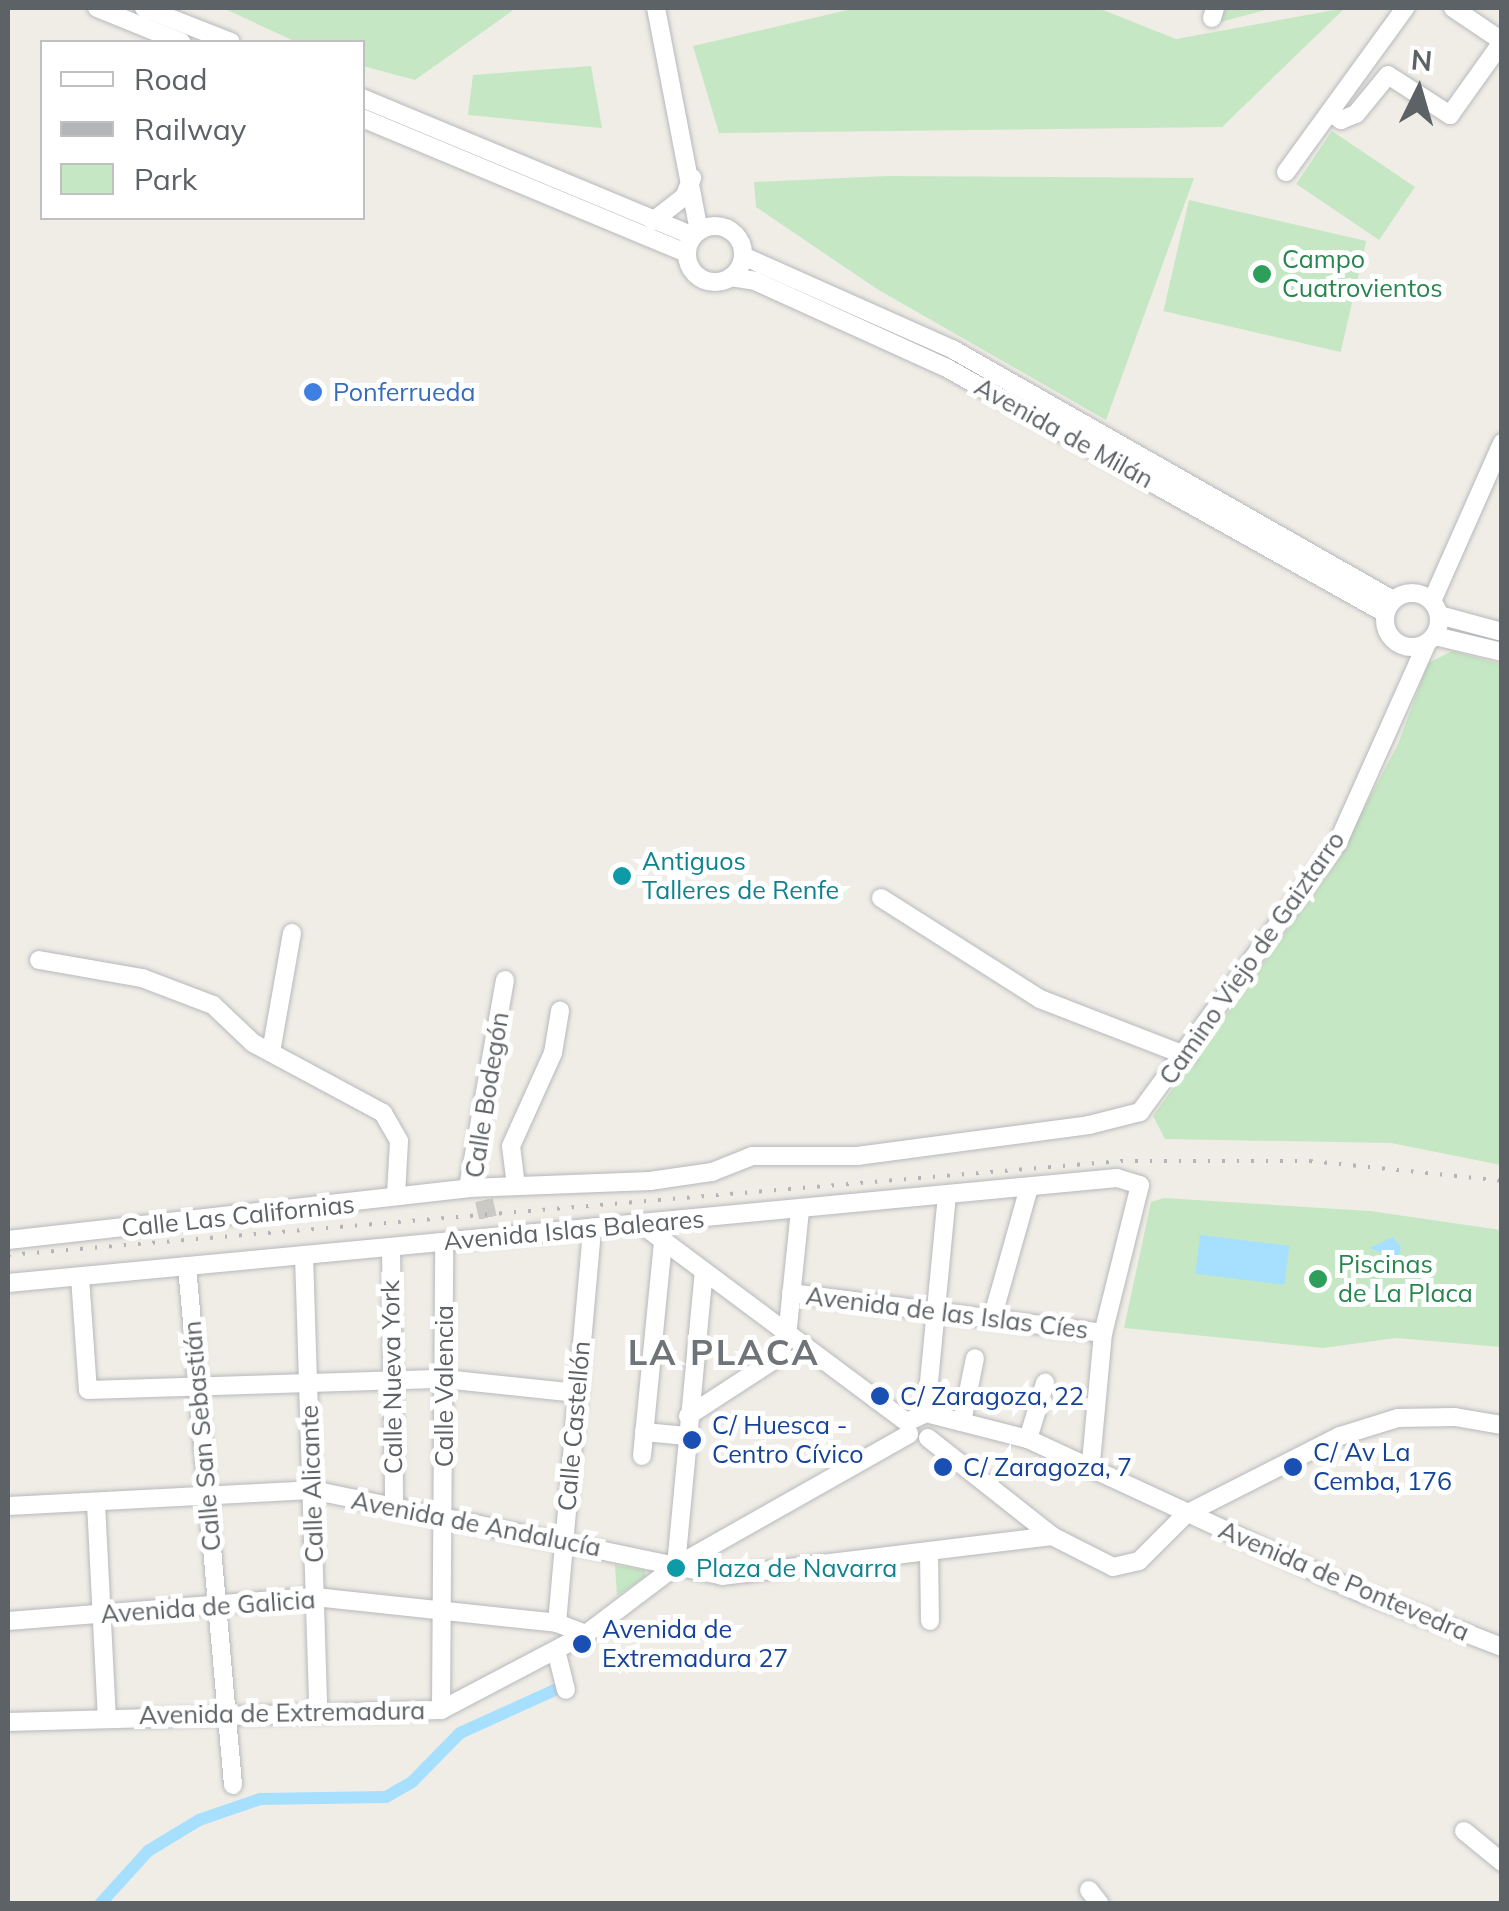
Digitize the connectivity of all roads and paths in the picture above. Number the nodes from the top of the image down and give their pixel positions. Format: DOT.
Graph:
graph roads {
  1 [pos="97,8"];
  2 [pos="144,8"];
  3 [pos="656,8"];
  4 [pos="1405,8"];
  5 [pos="1452,8"];
  6 [pos="176,40"];
  7 [pos="226,40"];
  8 [pos="1502,42"];
  9 [pos="365,99"];
  10 [pos="1330,112"];
  11 [pos="365,119"];
  12 [pos="1286,172"];
  13 [pos="694,186"];
  14 [pos="653,221"];
  15 [pos="698,236"];
  16 [pos="744,256"];
  17 [pos="731,277"];
  18 [pos="1502,443"];
  19 [pos="1429,603"];
  20 [pos="1389,606"];
  21 [pos="1502,632"];
  22 [pos="1431,640"];
  23 [pos="1396,643"];
  24 [pos="1502,652"];
  25 [pos="1406,684"];
  26 [pos="881,898"];
  27 [pos="292,934"];
  28 [pos="39,960"];
  29 [pos="505,980"];
  30 [pos="560,1011"];
  31 [pos="271,1052"];
  32 [pos="1186,1056"];
  33 [pos="516,1186"];
  34 [pos="1029,1187"];
  35 [pos="478,1192"];
  36 [pos="396,1194"];
  37 [pos="948,1194"];
  38 [pos="800,1210"];
  39 [pos="641,1224"];
  40 [pos="592,1228"];
  41 [pos="8,1240"];
  42 [pos="663,1240"];
  43 [pos="444,1242"];
  44 [pos="391,1247"];
  45 [pos="304,1255"];
  46 [pos="187,1266"];
  47 [pos="704,1272"];
  48 [pos="80,1276"];
  49 [pos="8,1284"];
  50 [pos="791,1292"];
  51 [pos="936,1312"];
  52 [pos="992,1319"];
  53 [pos="1103,1333"];
  54 [pos="787,1336"];
  55 [pos="976,1358"];
  56 [pos="392,1379"];
  57 [pos="444,1379"];
  58 [pos="309,1382"];
  59 [pos="1045,1383"];
  60 [pos="198,1387"];
  61 [pos="578,1393"];
  62 [pos="688,1416"];
  63 [pos="962,1422"];
  64 [pos="921,1425"];
  65 [pos="1502,1425"];
  66 [pos="644,1432"];
  67 [pos="687,1436"];
  68 [pos="1028,1439"];
  69 [pos="642,1456"];
  70 [pos="1091,1463"];
  71 [pos="312,1490"];
  72 [pos="207,1495"];
  73 [pos="96,1504"];
  74 [pos="8,1506"];
  75 [pos="394,1506"];
  76 [pos="1186,1514"];
  77 [pos="443,1516"];
  78 [pos="1052,1536"];
  79 [pos="564,1540"];
  80 [pos="929,1552"];
  81 [pos="676,1566"];
  82 [pos="315,1598"];
  83 [pos="217,1605"];
  84 [pos="442,1611"];
  85 [pos="102,1614"];
  86 [pos="8,1620"];
  87 [pos="930,1621"];
  88 [pos="557,1624"];
  89 [pos="586,1634"];
  90 [pos="1502,1647"];
  91 [pos="556,1650"];
  92 [pos="566,1690"];
  93 [pos="442,1710"];
  94 [pos="318,1712"];
  95 [pos="226,1713"];
  96 [pos="107,1717"];
  97 [pos="8,1722"];
  98 [pos="233,1784"];
  99 [pos="1464,1832"];
  100 [pos="1502,1862"];
  1 -- 6 [label="street"];
  2 -- 7 [label="street"];
  3 -- 13 [label="street"];
  4 -- 10 [label="street"];
  5 -- 8 [label="street"];
  8 -- 10 [label="street"];
  9 -- 14 [label="street"];
  10 -- 12 [label="street"];
  11 -- 15 [label="street"];
  13 -- 14 [label="street"];
  13 -- 15 [label="street"];
  14 -- 15 [label="street"];
  15 -- 16 [label="street"];
  15 -- 17 [label="street"];
  16 -- 17 [label="street"];
  16 -- 20 [label="street, Avenida de Milán"];
  17 -- 20 [label="street, Avenida de Milán"];
  18 -- 19 [label="street, Camino Viejo de Gaiztarro"];
  19 -- 20 [label="street"];
  19 -- 21 [label="street"];
  19 -- 22 [label="street, Camino Viejo de Gaiztarro"];
  20 -- 23 [label="street"];
  22 -- 23 [label="street"];
  22 -- 24 [label="street"];
  22 -- 25 [label="street, Camino Viejo de Gaiztarro"];
  23 -- 25 [label="street"];
  25 -- 32 [label="street, Camino Viejo de Gaiztarro"];
  26 -- 32 [label="street"];
  27 -- 31 [label="street"];
  28 -- 31 [label="street"];
  29 -- 35 [label="street, Calle Bodegón"];
  30 -- 33 [label="street"];
  31 -- 36 [label="street"];
  32 -- 33 [label="street, Camino Viejo de Gaiztarro"];
  33 -- 35 [label="street, Camino Viejo de Gaiztarro"];
  34 -- 37 [label="street, Avenida Islas Baleares"];
  34 -- 52 [label="street"];
  34 -- 53 [label="street, Avenida Islas Baleares"];
  35 -- 36 [label="street, Calle Las Californias"];
  36 -- 41 [label="street, Calle Las Californias"];
  37 -- 38 [label="street, Avenida Islas Baleares"];
  37 -- 51 [label="street"];
  38 -- 39 [label="street, Avenida Islas Baleares"];
  38 -- 50 [label="street"];
  39 -- 40 [label="street, Avenida Islas Baleares"];
  39 -- 42 [label="street"];
  40 -- 43 [label="street, Avenida Islas Baleares"];
  40 -- 61 [label="street, Calle Castellón"];
  42 -- 47 [label="street"];
  42 -- 66 [label="street"];
  43 -- 44 [label="street, Avenida Islas Baleares"];
  43 -- 57 [label="street, Calle Valencia"];
  44 -- 45 [label="street, Avenida Islas Baleares"];
  44 -- 56 [label="street, Calle Nueva York"];
  45 -- 46 [label="street, Avenida Islas Baleares"];
  45 -- 58 [label="street, Calle Alicante"];
  46 -- 48 [label="street, Avenida Islas Baleares"];
  46 -- 60 [label="street, Calle San Sebastián"];
  47 -- 54 [label="street"];
  47 -- 62 [label="street"];
  48 -- 49 [label="street, Avenida Islas Baleares"];
  48 -- 60 [label="street"];
  50 -- 51 [label="street, Avenida de las Islas Cíes"];
  50 -- 54 [label="street"];
  51 -- 52 [label="street, Avenida de las Islas Cíes"];
  51 -- 64 [label="street"];
  52 -- 53 [label="street, Avenida de las Islas Cíes"];
  53 -- 70 [label="street"];
  54 -- 62 [label="street"];
  54 -- 64 [label="street"];
  55 -- 63 [label="street"];
  56 -- 57 [label="street"];
  56 -- 58 [label="street"];
  56 -- 75 [label="street, Calle Nueva York"];
  57 -- 61 [label="street"];
  57 -- 77 [label="street, Calle Valencia"];
  58 -- 60 [label="street"];
  58 -- 71 [label="street, Calle Alicante"];
  59 -- 68 [label="street"];
  60 -- 72 [label="street, Calle San Sebastián"];
  61 -- 79 [label="street, Calle Castellón"];
  62 -- 67 [label="street"];
  63 -- 64 [label="street, Avenida de Pontevedra"];
  63 -- 68 [label="street, Avenida de Pontevedra"];
  64 -- 78 [label="street"];
  64 -- 81 [label="street"];
  65 -- 76 [label="street"];
  66 -- 67 [label="street"];
  66 -- 69 [label="street"];
  67 -- 81 [label="street"];
  68 -- 70 [label="street, Avenida de Pontevedra"];
  70 -- 76 [label="street, Avenida de Pontevedra"];
  71 -- 72 [label="street, Avenida de Andalucía"];
  71 -- 75 [label="street, Avenida de Andalucía"];
  71 -- 82 [label="street, Calle Alicante"];
  72 -- 73 [label="street, Avenida de Andalucía"];
  72 -- 83 [label="street, Calle San Sebastián"];
  73 -- 74 [label="street, Avenida de Andalucía"];
  73 -- 85 [label="street"];
  75 -- 77 [label="street, Avenida de Andalucía"];
  76 -- 78 [label="street"];
  76 -- 90 [label="street, Avenida de Pontevedra"];
  77 -- 79 [label="street, Avenida de Andalucía"];
  77 -- 84 [label="street, Calle Valencia"];
  78 -- 80 [label="street"];
  79 -- 81 [label="street, Avenida de Andalucía"];
  79 -- 88 [label="street, Calle Castellón"];
  80 -- 81 [label="street"];
  80 -- 87 [label="street"];
  81 -- 89 [label="street, Avenida de Extremadura"];
  82 -- 83 [label="street, Avenida de Galicia"];
  82 -- 84 [label="street, Avenida de Galicia"];
  82 -- 94 [label="street, Calle Alicante"];
  83 -- 85 [label="street, Avenida de Galicia"];
  83 -- 95 [label="street, Calle San Sebastián"];
  84 -- 88 [label="street, Avenida de Galicia"];
  84 -- 93 [label="street, Calle Valencia"];
  85 -- 86 [label="street, Avenida de Galicia"];
  85 -- 96 [label="street"];
  88 -- 89 [label="street, Avenida de Galicia"];
  89 -- 91 [label="street, Avenida de Extremadura"];
  91 -- 92 [label="street"];
  91 -- 93 [label="street, Avenida de Extremadura"];
  93 -- 94 [label="street, Avenida de Extremadura"];
  94 -- 95 [label="street, Avenida de Extremadura"];
  95 -- 96 [label="street, Avenida de Extremadura"];
  95 -- 98 [label="street, Calle San Sebastián"];
  96 -- 97 [label="street, Avenida de Extremadura"];
  99 -- 100 [label="street"];
}
